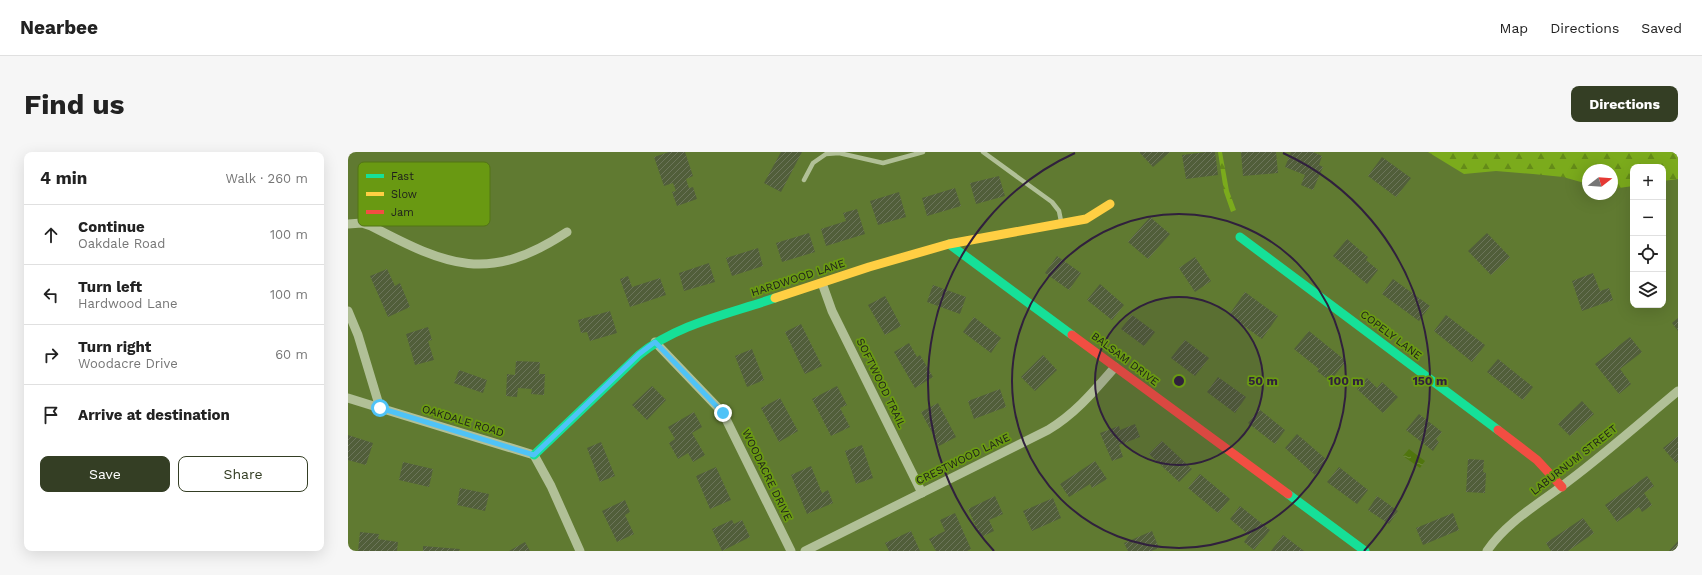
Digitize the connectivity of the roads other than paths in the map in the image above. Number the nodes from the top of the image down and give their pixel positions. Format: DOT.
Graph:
graph roads {
  1 [pos="923,152"];
  2 [pos="984,152"];
  3 [pos="804,180"];
  4 [pos="1110,204"];
  5 [pos="358,223"];
  6 [pos="1062,223"];
  7 [pos="348,224"];
  8 [pos="371,226"];
  9 [pos="567,232"];
  10 [pos="1240,237"];
  11 [pos="949,244"];
  12 [pos="822,283"];
  13 [pos="348,311"];
  14 [pos="655,342"];
  15 [pos="1115,367"];
  16 [pos="1678,392"];
  17 [pos="348,398"];
  18 [pos="380,408"];
  19 [pos="534,455"];
  20 [pos="1562,487"];
  21 [pos="922,493"];
  22 [pos="580,551"];
  23 [pos="791,551"];
  24 [pos="805,551"];
  25 [pos="1365,551"];
  26 [pos="1487,551"];
  1 -- 3 [label="lane"];
  2 -- 6 [label="lane"];
  4 -- 6 [label="street, HARDWOOD LANE"];
  5 -- 7 [label="street"];
  6 -- 11 [label="street, HARDWOOD LANE"];
  8 -- 9 [label="street"];
  10 -- 20 [label="street, COPELY LANE"];
  11 -- 12 [label="street, HARDWOOD LANE"];
  11 -- 15 [label="street, BALSAM DRIVE"];
  12 -- 14 [label="street, HARDWOOD LANE"];
  12 -- 21 [label="street, SOFTWOOD TRAIL"];
  13 -- 18 [label="street"];
  14 -- 19 [label="street, HARDWOOD LANE"];
  14 -- 23 [label="street, WOODACRE DRIVE"];
  15 -- 21 [label="street, CRESTWOOD LANE"];
  15 -- 25 [label="street, BALSAM DRIVE"];
  16 -- 20 [label="street, LABURNUM STREET"];
  17 -- 18 [label="street, OAKDALE ROAD"];
  18 -- 19 [label="street, OAKDALE ROAD"];
  19 -- 22 [label="street"];
  20 -- 26 [label="street, LABURNUM STREET"];
  21 -- 24 [label="street, CRESTWOOD LANE"];
}
